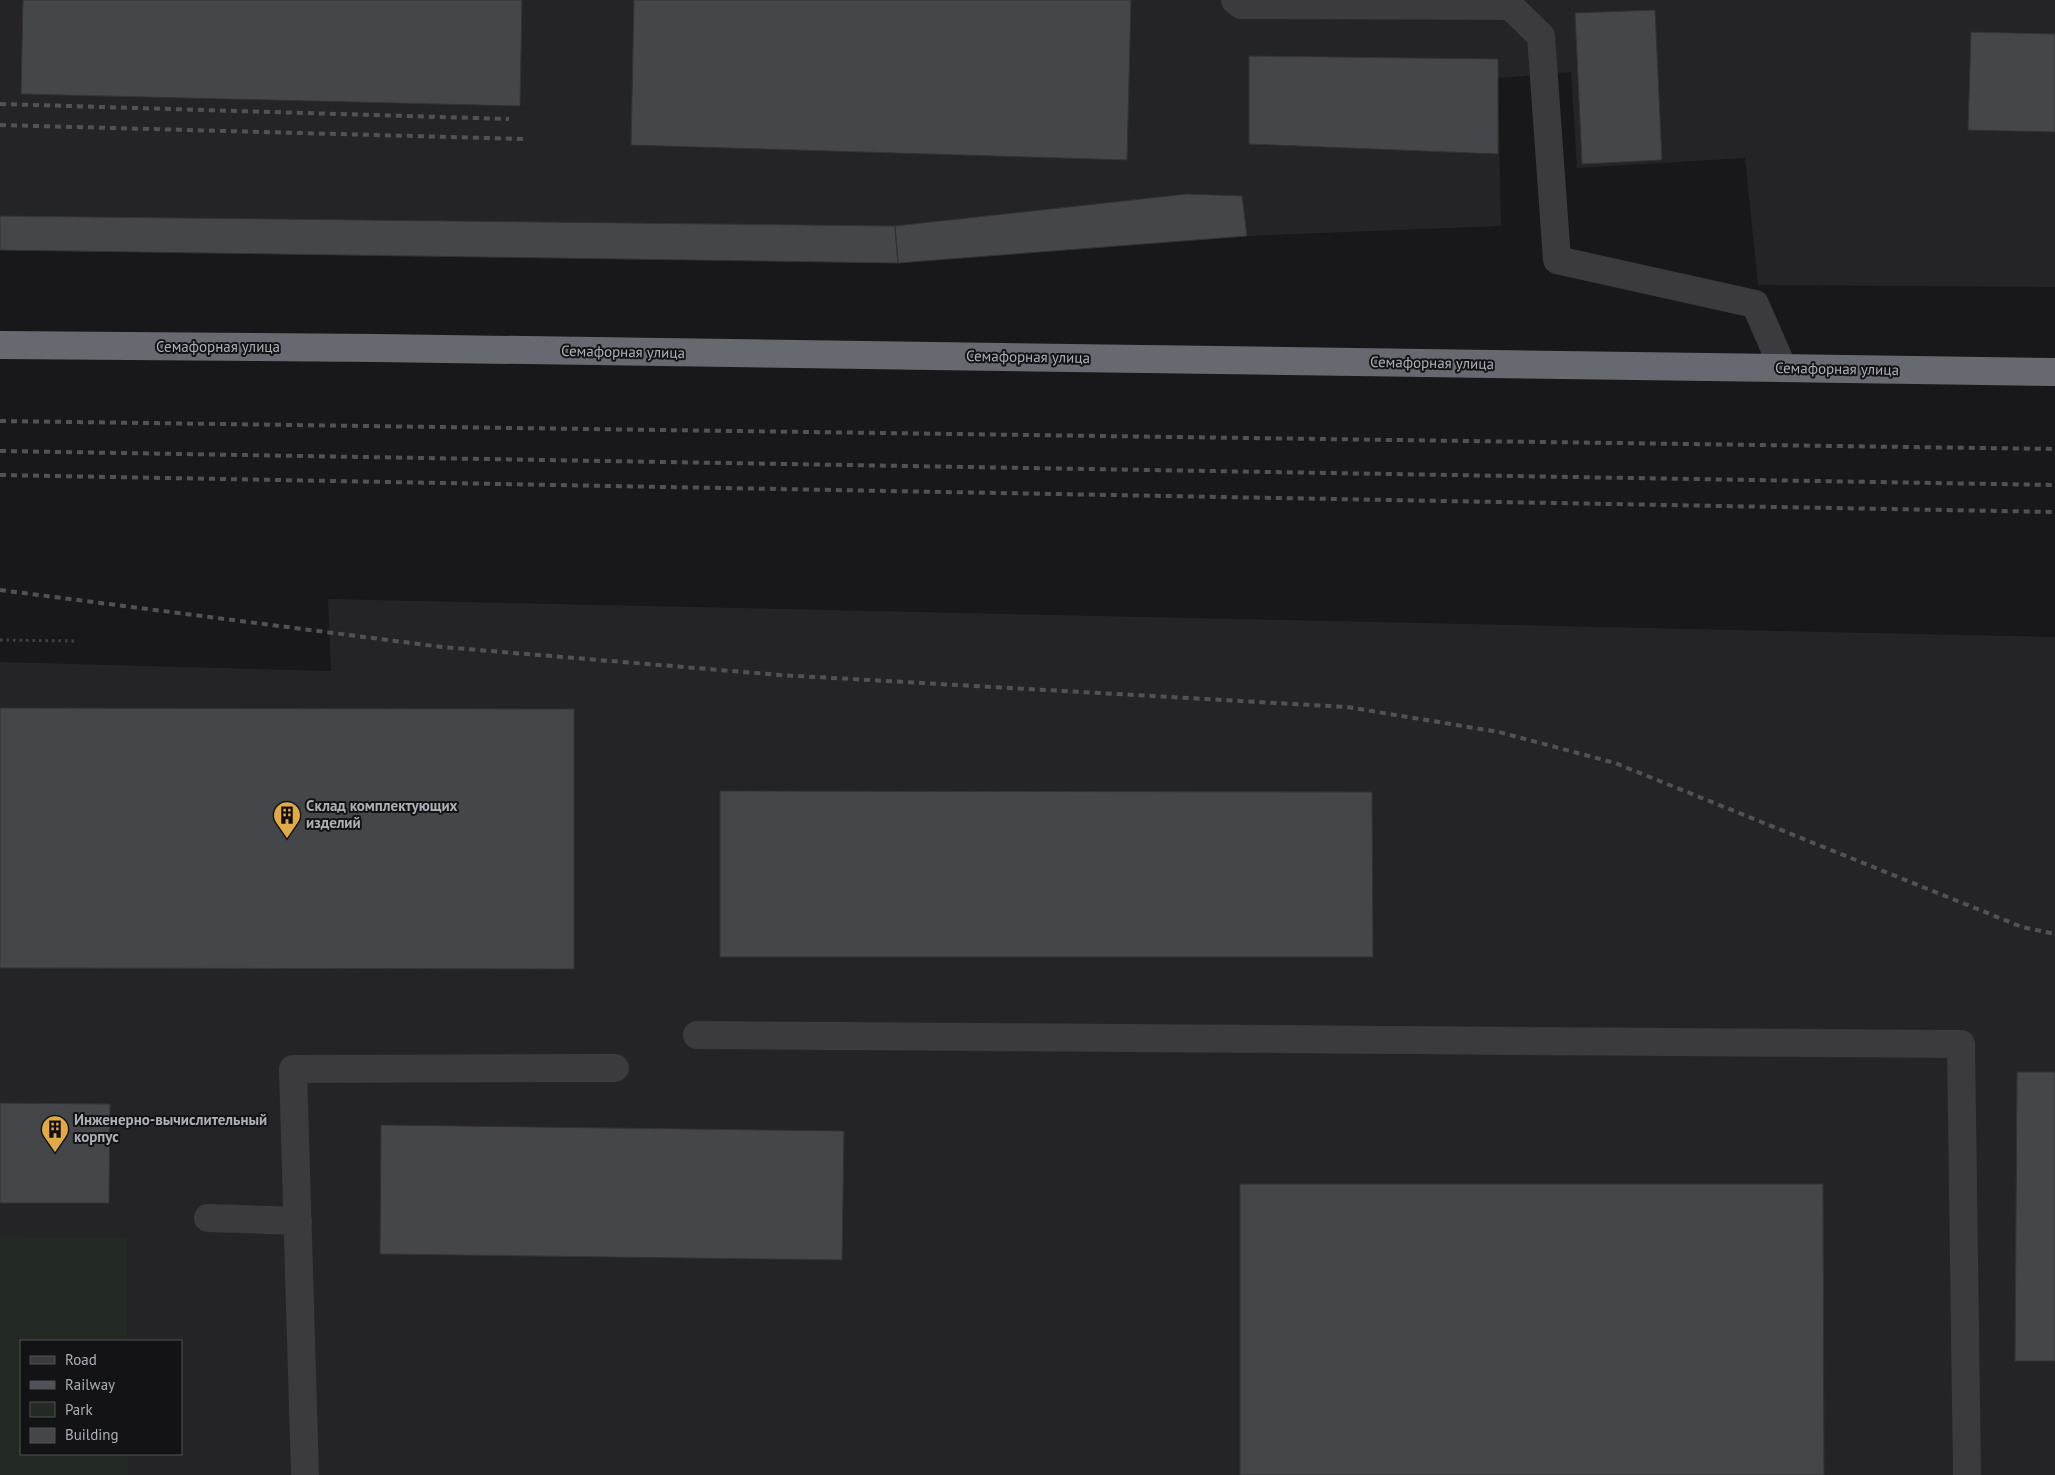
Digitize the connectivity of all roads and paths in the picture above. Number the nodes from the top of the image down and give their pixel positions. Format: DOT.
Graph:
graph roads {
  1 [pos="1235,0"];
  2 [pos="0,345"];
  3 [pos="1783,368"];
  4 [pos="2055,372"];
  5 [pos="0,640"];
  6 [pos="75,641"];
  7 [pos="697,1035"];
  8 [pos="615,1068"];
  9 [pos="208,1218"];
  10 [pos="298,1221"];
  11 [pos="305,1475"];
  12 [pos="1967,1475"];
  1 -- 3 [label="lane"];
  2 -- 3 [label="highway, Семафорная улица"];
  3 -- 4 [label="highway, Семафорная улица"];
  5 -- 6 [label="path"];
  7 -- 12 [label="lane"];
  8 -- 10 [label="lane"];
  9 -- 10 [label="lane"];
  10 -- 11 [label="lane"];
}
